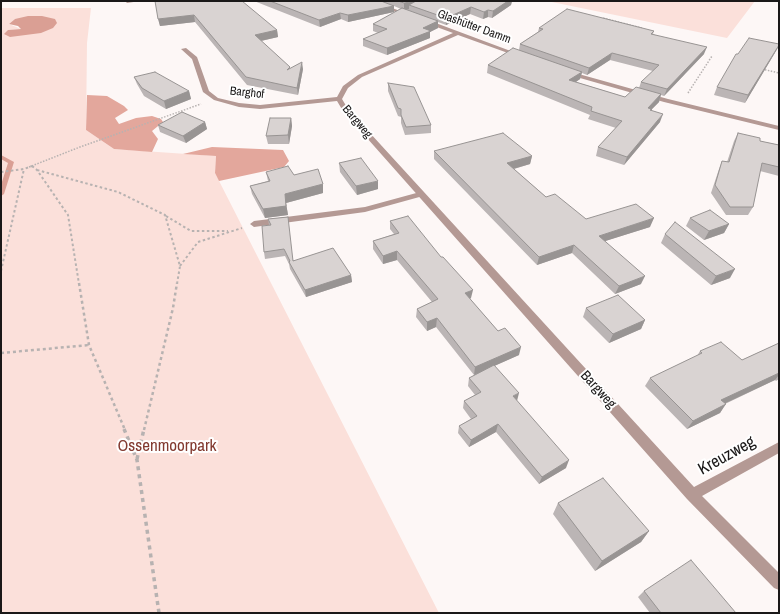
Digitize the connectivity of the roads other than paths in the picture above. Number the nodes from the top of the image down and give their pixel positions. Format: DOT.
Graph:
graph roads {
  1 [pos="138,1"];
  2 [pos="370,1"];
  3 [pos="127,2"];
  4 [pos="415,18"];
  5 [pos="422,20"];
  6 [pos="458,33"];
  7 [pos="184,49"];
  8 [pos="528,58"];
  9 [pos="562,70"];
  10 [pos="339,98"];
  11 [pos="779,128"];
  12 [pos="420,194"];
  13 [pos="254,224"];
  14 [pos="779,446"];
  15 [pos="692,495"];
  16 [pos="779,583"];
  1 -- 3 [label="street"];
  2 -- 4 [label="street, Glashütter Damm"];
  5 -- 6 [label="street, Glashütter Damm"];
  6 -- 8 [label="street, Glashütter Damm"];
  6 -- 10 [label="street, Bargweg"];
  7 -- 10 [label="street, Barghof"];
  9 -- 11 [label="street"];
  10 -- 12 [label="street, Bargweg"];
  12 -- 13 [label="street"];
  12 -- 15 [label="street, Bargweg"];
  14 -- 15 [label="street, Kreuzweg"];
  15 -- 16 [label="street, Bargweg"];
}
